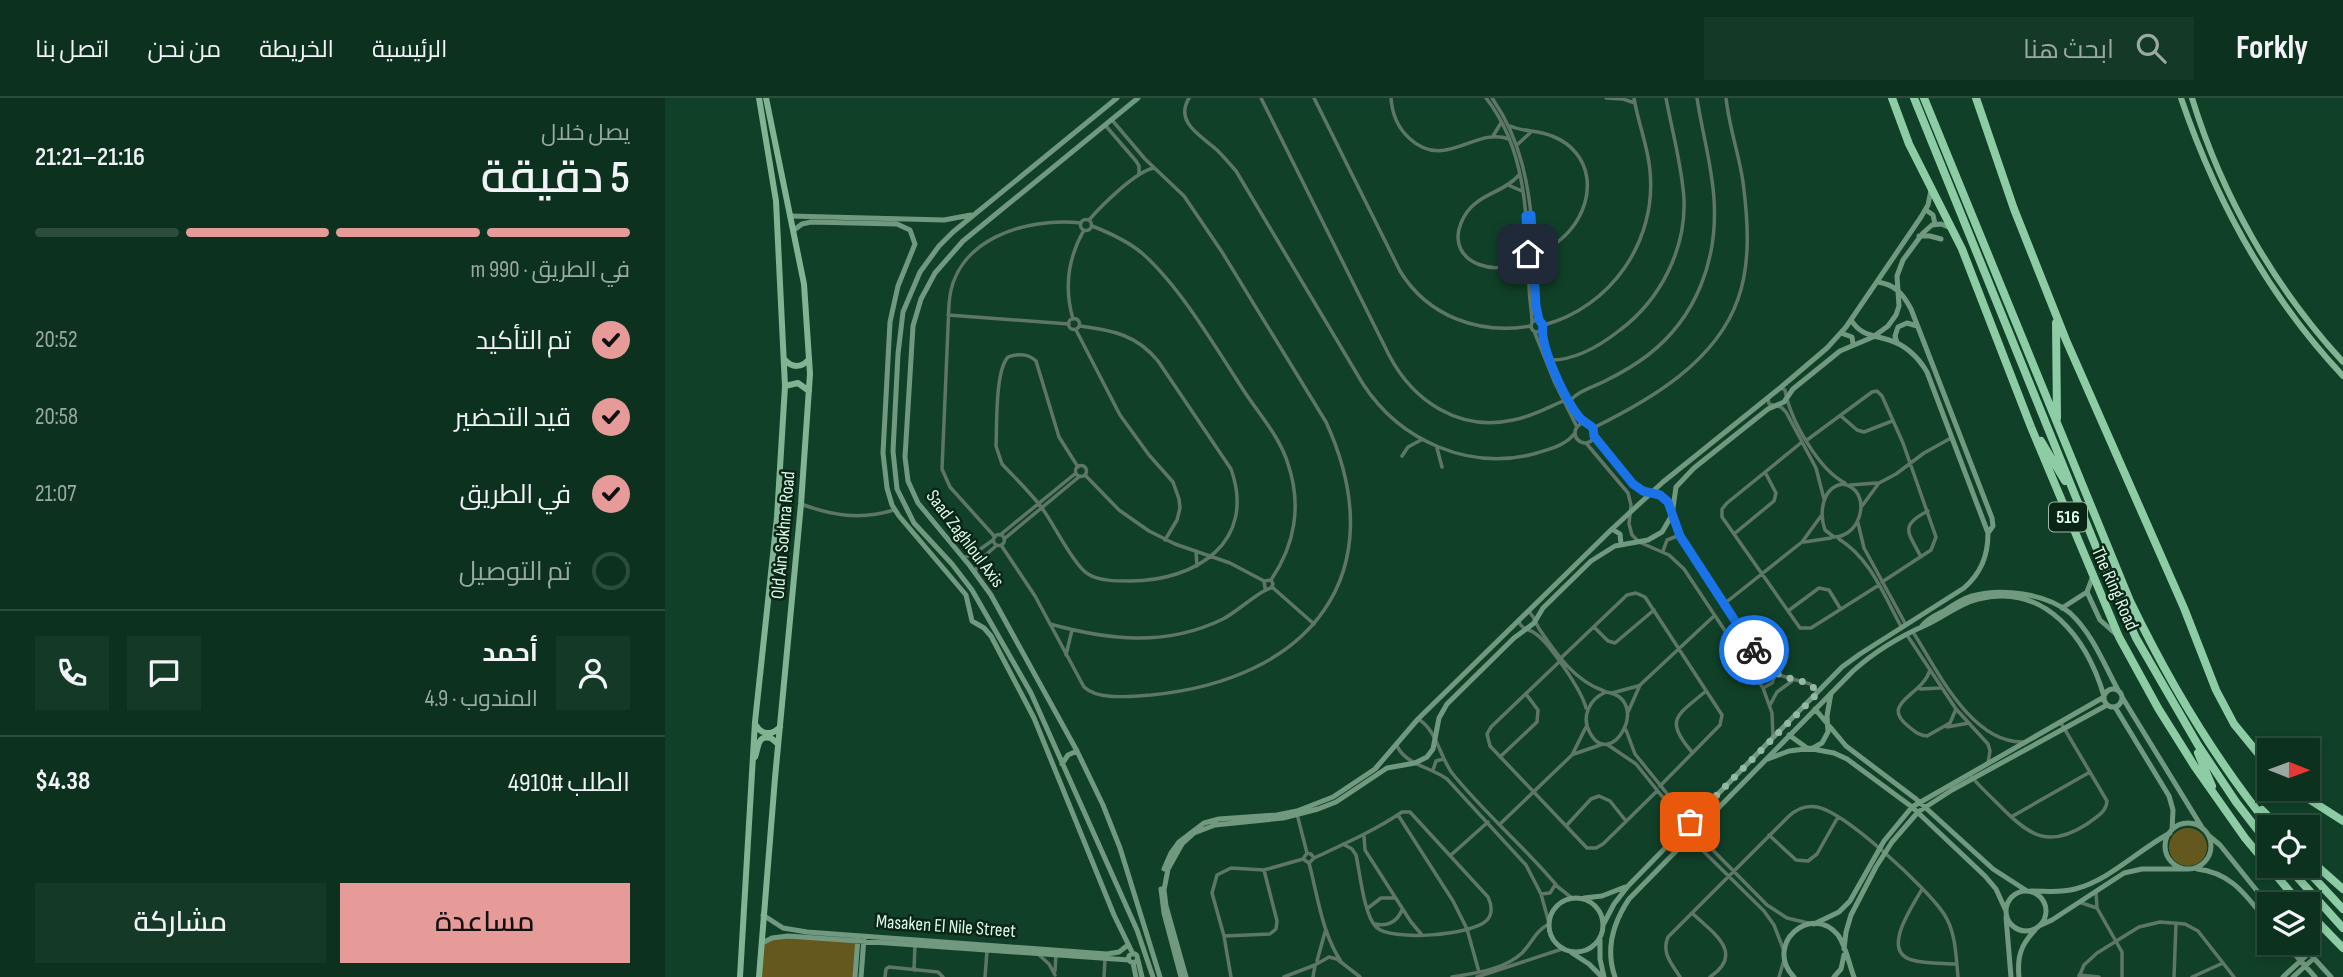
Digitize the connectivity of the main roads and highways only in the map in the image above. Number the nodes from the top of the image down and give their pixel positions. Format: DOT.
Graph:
graph roads {
  1 [pos="759,98"];
  2 [pos="766,98"];
  3 [pos="1892,98"];
  4 [pos="1914,98"];
  5 [pos="1924,98"];
  6 [pos="1976,98"];
  7 [pos="2181,98"];
  8 [pos="2192,98"];
  9 [pos="2054,311"];
  10 [pos="809,359"];
  11 [pos="785,360"];
  12 [pos="2343,362"];
  13 [pos="2343,376"];
  14 [pos="785,386"];
  15 [pos="809,391"];
  16 [pos="2031,428"];
  17 [pos="2058,428"];
  18 [pos="2074,494"];
  19 [pos="755,722"];
  20 [pos="780,727"];
  21 [pos="2189,731"];
  22 [pos="778,744"];
  23 [pos="2257,752"];
  24 [pos="752,761"];
  25 [pos="2248,799"];
  26 [pos="2313,802"];
  27 [pos="2219,803"];
  28 [pos="2261,815"];
  29 [pos="2266,815"];
  30 [pos="2343,821"];
  31 [pos="2257,829"];
  32 [pos="2320,869"];
  33 [pos="2298,878"];
  34 [pos="2314,878"];
  35 [pos="2343,889"];
  36 [pos="2290,892"];
  37 [pos="2343,909"];
  38 [pos="2320,924"];
  39 [pos="2343,928"];
  40 [pos="2343,948"];
  41 [pos="740,977"];
  42 [pos="759,977"];
  1 -- 11 [label="main road, Old Ain Sokhna Road"];
  2 -- 10 [label="main road, Old Ain Sokhna Road"];
  3 -- 16 [label="highway, The Ring Road / 516"];
  4 -- 18 [label="highway, The Ring Road / 516"];
  5 -- 17 [label="highway, The Ring Road / 516"];
  6 -- 9 [label="highway"];
  7 -- 13 [label="main road"];
  8 -- 12 [label="main road"];
  9 -- 17 [label="highway"];
  9 -- 23 [label="highway"];
  10 -- 11 [label="main road"];
  10 -- 15 [label="main road, Old Ain Sokhna Road"];
  11 -- 14 [label="main road, Old Ain Sokhna Road"];
  14 -- 15 [label="main road"];
  14 -- 19 [label="main road, Old Ain Sokhna Road"];
  15 -- 20 [label="main road, Old Ain Sokhna Road"];
  16 -- 18 [label="highway, 516"];
  16 -- 27 [label="highway, The Ring Road / 516"];
  17 -- 25 [label="highway, The Ring Road / 516"];
  18 -- 21 [label="highway, The Ring Road / 516"];
  19 -- 20 [label="main road"];
  19 -- 24 [label="main road, Old Ain Sokhna Road"];
  20 -- 22 [label="main road, Old Ain Sokhna Road"];
  21 -- 27 [label="highway, 516"];
  21 -- 31 [label="highway, The Ring Road / 516"];
  22 -- 24 [label="main road"];
  22 -- 42 [label="main road, Old Ain Sokhna Road"];
  24 -- 41 [label="main road, Old Ain Sokhna Road"];
  25 -- 28 [label="highway, The Ring Road / 516"];
  25 -- 29 [label="highway, 516"];
  26 -- 30 [label="highway"];
  27 -- 36 [label="highway, The Ring Road / 516"];
  32 -- 35 [label="highway"];
  33 -- 39 [label="highway"];
  34 -- 37 [label="highway"];
  38 -- 40 [label="highway"];
}
